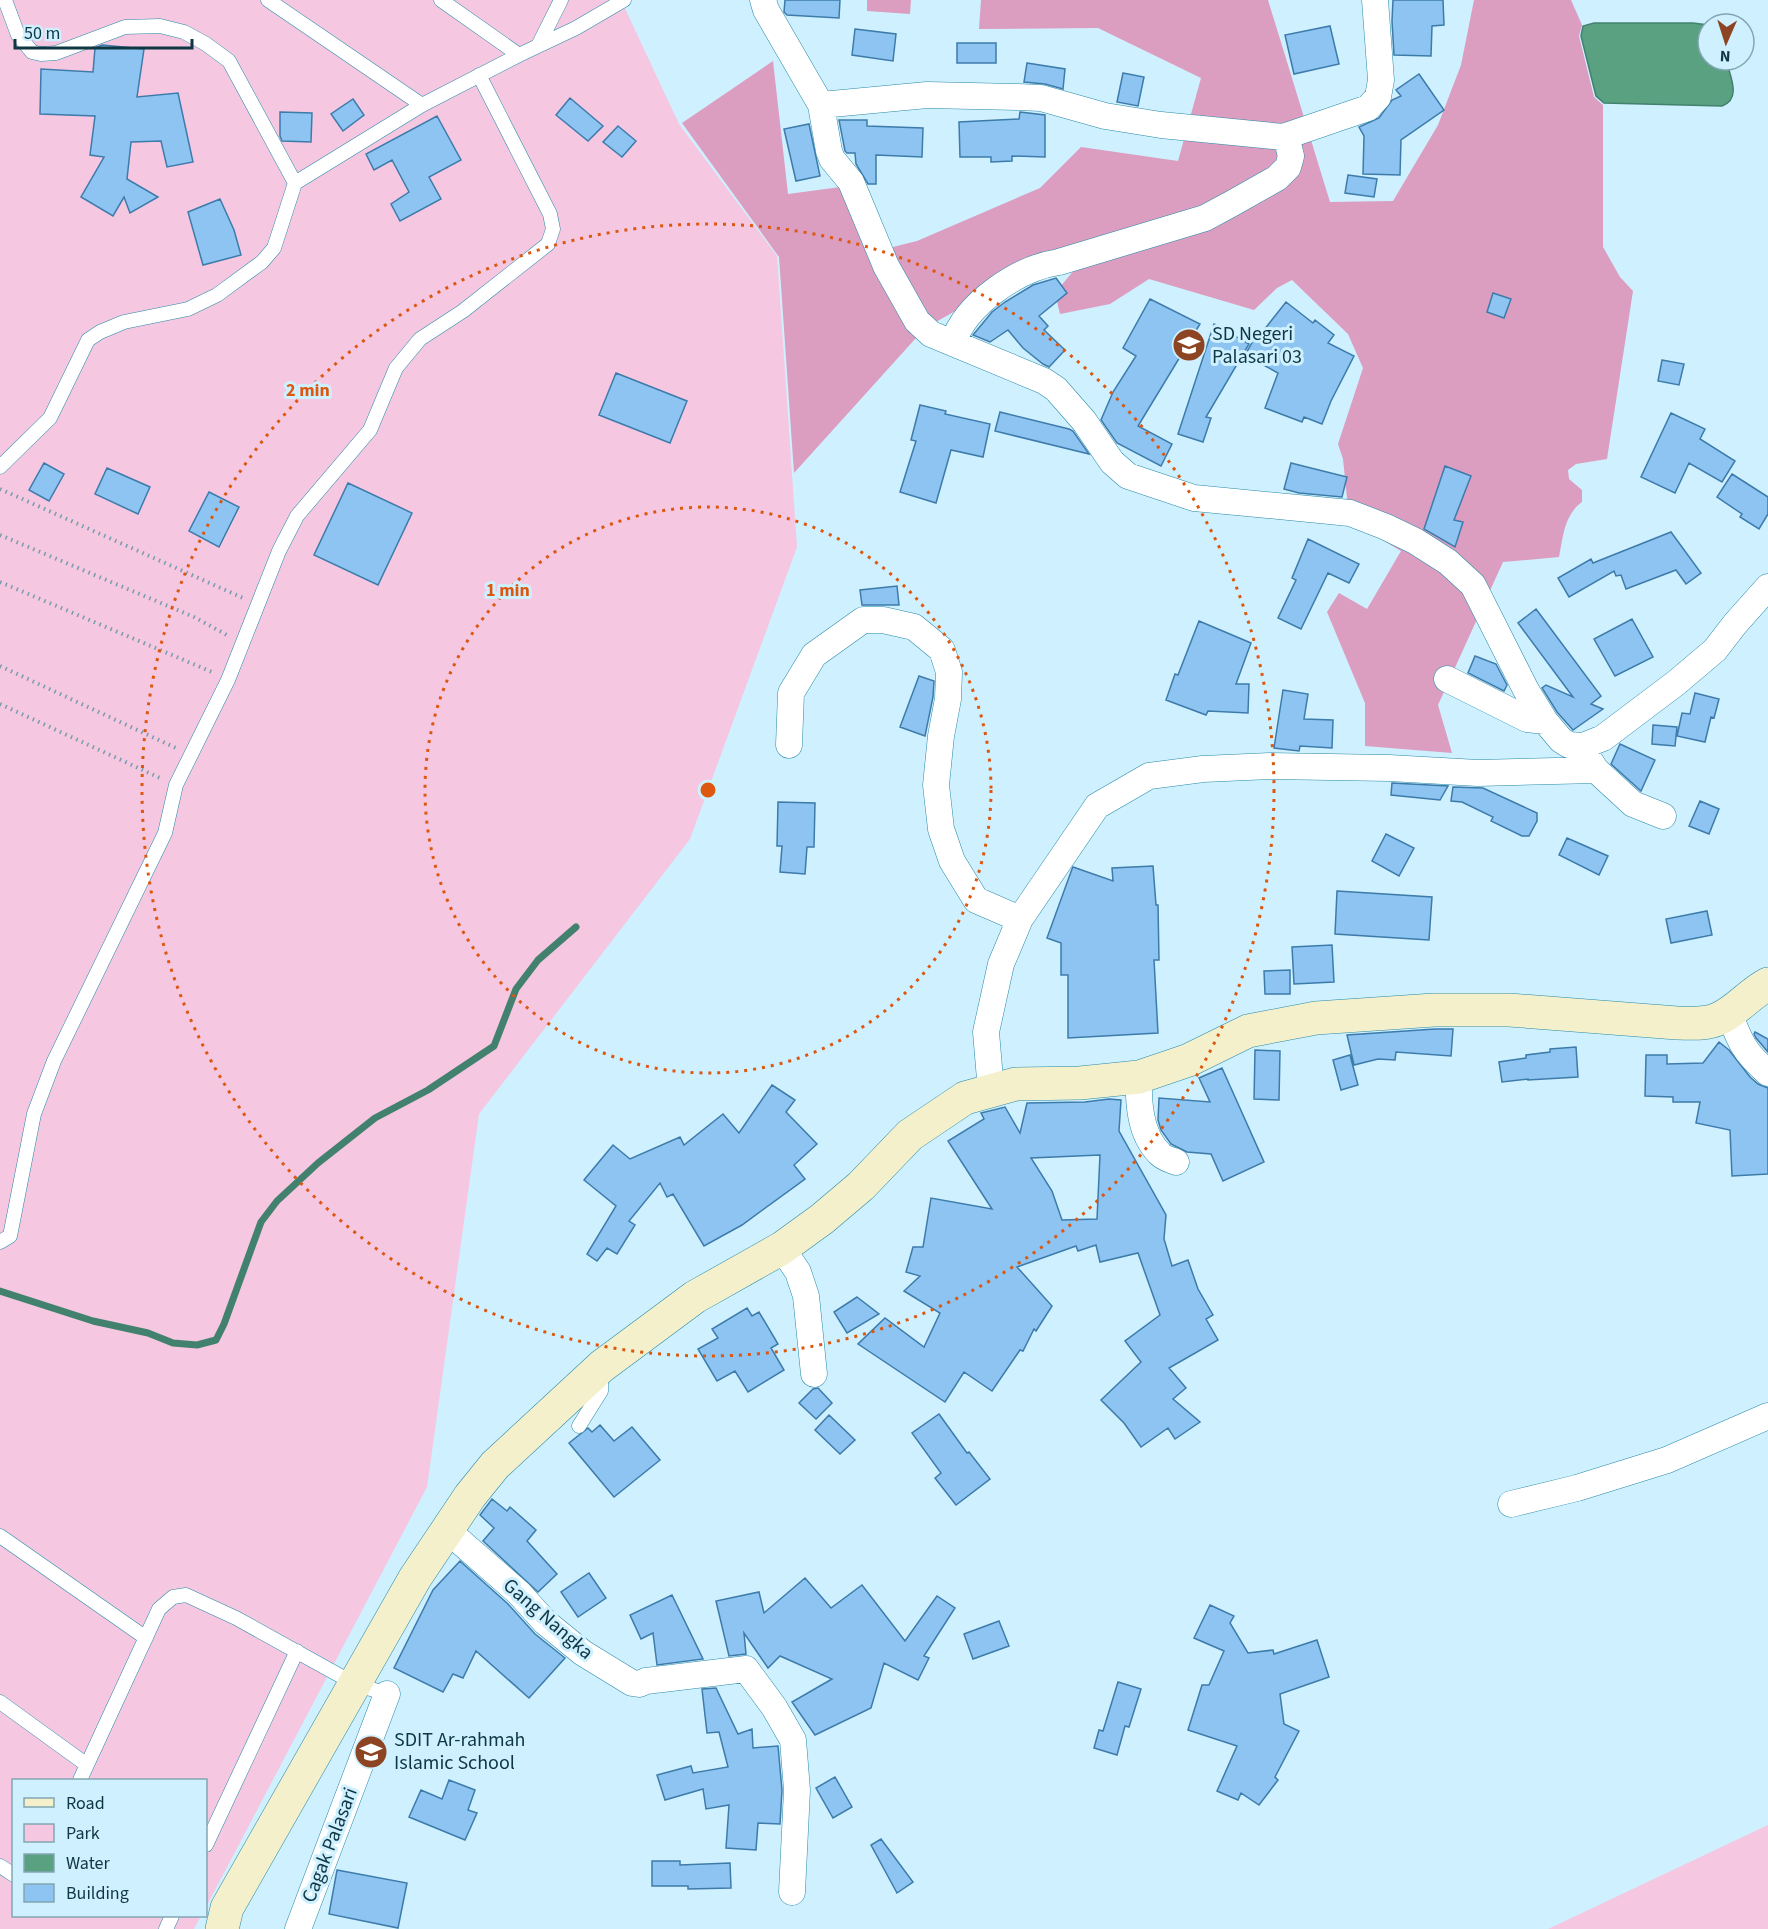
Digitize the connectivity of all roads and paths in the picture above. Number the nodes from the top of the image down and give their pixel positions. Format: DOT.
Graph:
graph roads {
  1 [pos="5,0"];
  2 [pos="268,0"];
  3 [pos="441,0"];
  4 [pos="561,0"];
  5 [pos="624,0"];
  6 [pos="763,0"];
  7 [pos="1375,0"];
  8 [pos="538,46"];
  9 [pos="519,55"];
  10 [pos="479,75"];
  11 [pos="422,105"];
  12 [pos="821,105"];
  13 [pos="1282,137"];
  14 [pos="295,183"];
  15 [pos="954,343"];
  16 [pos="0,467"];
  17 [pos="0,489"];
  18 [pos="0,535"];
  19 [pos="0,582"];
  20 [pos="1768,587"];
  21 [pos="258,604"];
  22 [pos="243,645"];
  23 [pos="0,666"];
  24 [pos="1447,679"];
  25 [pos="228,680"];
  26 [pos="0,704"];
  27 [pos="1545,721"];
  28 [pos="789,745"];
  29 [pos="1583,746"];
  30 [pos="192,755"];
  31 [pos="1596,770"];
  32 [pos="176,785"];
  33 [pos="1663,816"];
  34 [pos="1020,920"];
  35 [pos="1768,984"];
  36 [pos="1729,1013"];
  37 [pos="1768,1072"];
  38 [pos="1139,1077"];
  39 [pos="991,1091"];
  40 [pos="1176,1162"];
  41 [pos="0,1242"];
  42 [pos="782,1248"];
  43 [pos="602,1366"];
  44 [pos="814,1374"];
  45 [pos="1768,1416"];
  46 [pos="579,1426"];
  47 [pos="1511,1504"];
  48 [pos="447,1530"];
  49 [pos="0,1536"];
  50 [pos="146,1638"];
  51 [pos="297,1651"];
  52 [pos="355,1684"];
  53 [pos="387,1694"];
  54 [pos="0,1702"];
  55 [pos="87,1765"];
  56 [pos="80,1779"];
  57 [pos="207,1843"];
  58 [pos="792,1892"];
  59 [pos="222,1929"];
  60 [pos="298,1929"];
  1 -- 14 [label="lane"];
  2 -- 11 [label="lane"];
  3 -- 9 [label="lane"];
  4 -- 8 [label="lane"];
  5 -- 8 [label="lane"];
  6 -- 12 [label="street"];
  7 -- 13 [label="street"];
  8 -- 9 [label="lane"];
  9 -- 10 [label="lane"];
  10 -- 11 [label="lane"];
  10 -- 21 [label="lane"];
  11 -- 14 [label="lane"];
  12 -- 13 [label="street"];
  12 -- 15 [label="street"];
  13 -- 15 [label="street"];
  14 -- 16 [label="lane"];
  15 -- 27 [label="street"];
  17 -- 21 [label="path"];
  18 -- 22 [label="path"];
  19 -- 25 [label="path"];
  20 -- 29 [label="street"];
  21 -- 22 [label="lane"];
  22 -- 25 [label="lane"];
  23 -- 30 [label="path"];
  24 -- 27 [label="street"];
  25 -- 30 [label="lane"];
  26 -- 32 [label="path"];
  27 -- 29 [label="street"];
  28 -- 34 [label="street"];
  29 -- 31 [label="street"];
  30 -- 32 [label="lane"];
  31 -- 33 [label="street"];
  31 -- 34 [label="street"];
  32 -- 41 [label="lane"];
  34 -- 39 [label="street"];
  35 -- 36 [label="main road"];
  36 -- 37 [label="street"];
  36 -- 38 [label="main road"];
  38 -- 39 [label="main road"];
  38 -- 40 [label="street"];
  39 -- 42 [label="main road"];
  42 -- 43 [label="main road"];
  42 -- 44 [label="street"];
  43 -- 46 [label="lane"];
  43 -- 48 [label="main road"];
  45 -- 47 [label="street"];
  48 -- 52 [label="main road"];
  48 -- 58 [label="street, Gang Nangka"];
  49 -- 50 [label="lane"];
  50 -- 51 [label="lane"];
  50 -- 55 [label="lane"];
  51 -- 52 [label="lane"];
  51 -- 57 [label="lane"];
  52 -- 53 [label="lane"];
  52 -- 59 [label="main road"];
  53 -- 60 [label="street, Cagak Palasari"];
  54 -- 55 [label="lane"];
  55 -- 56 [label="lane"];
}
